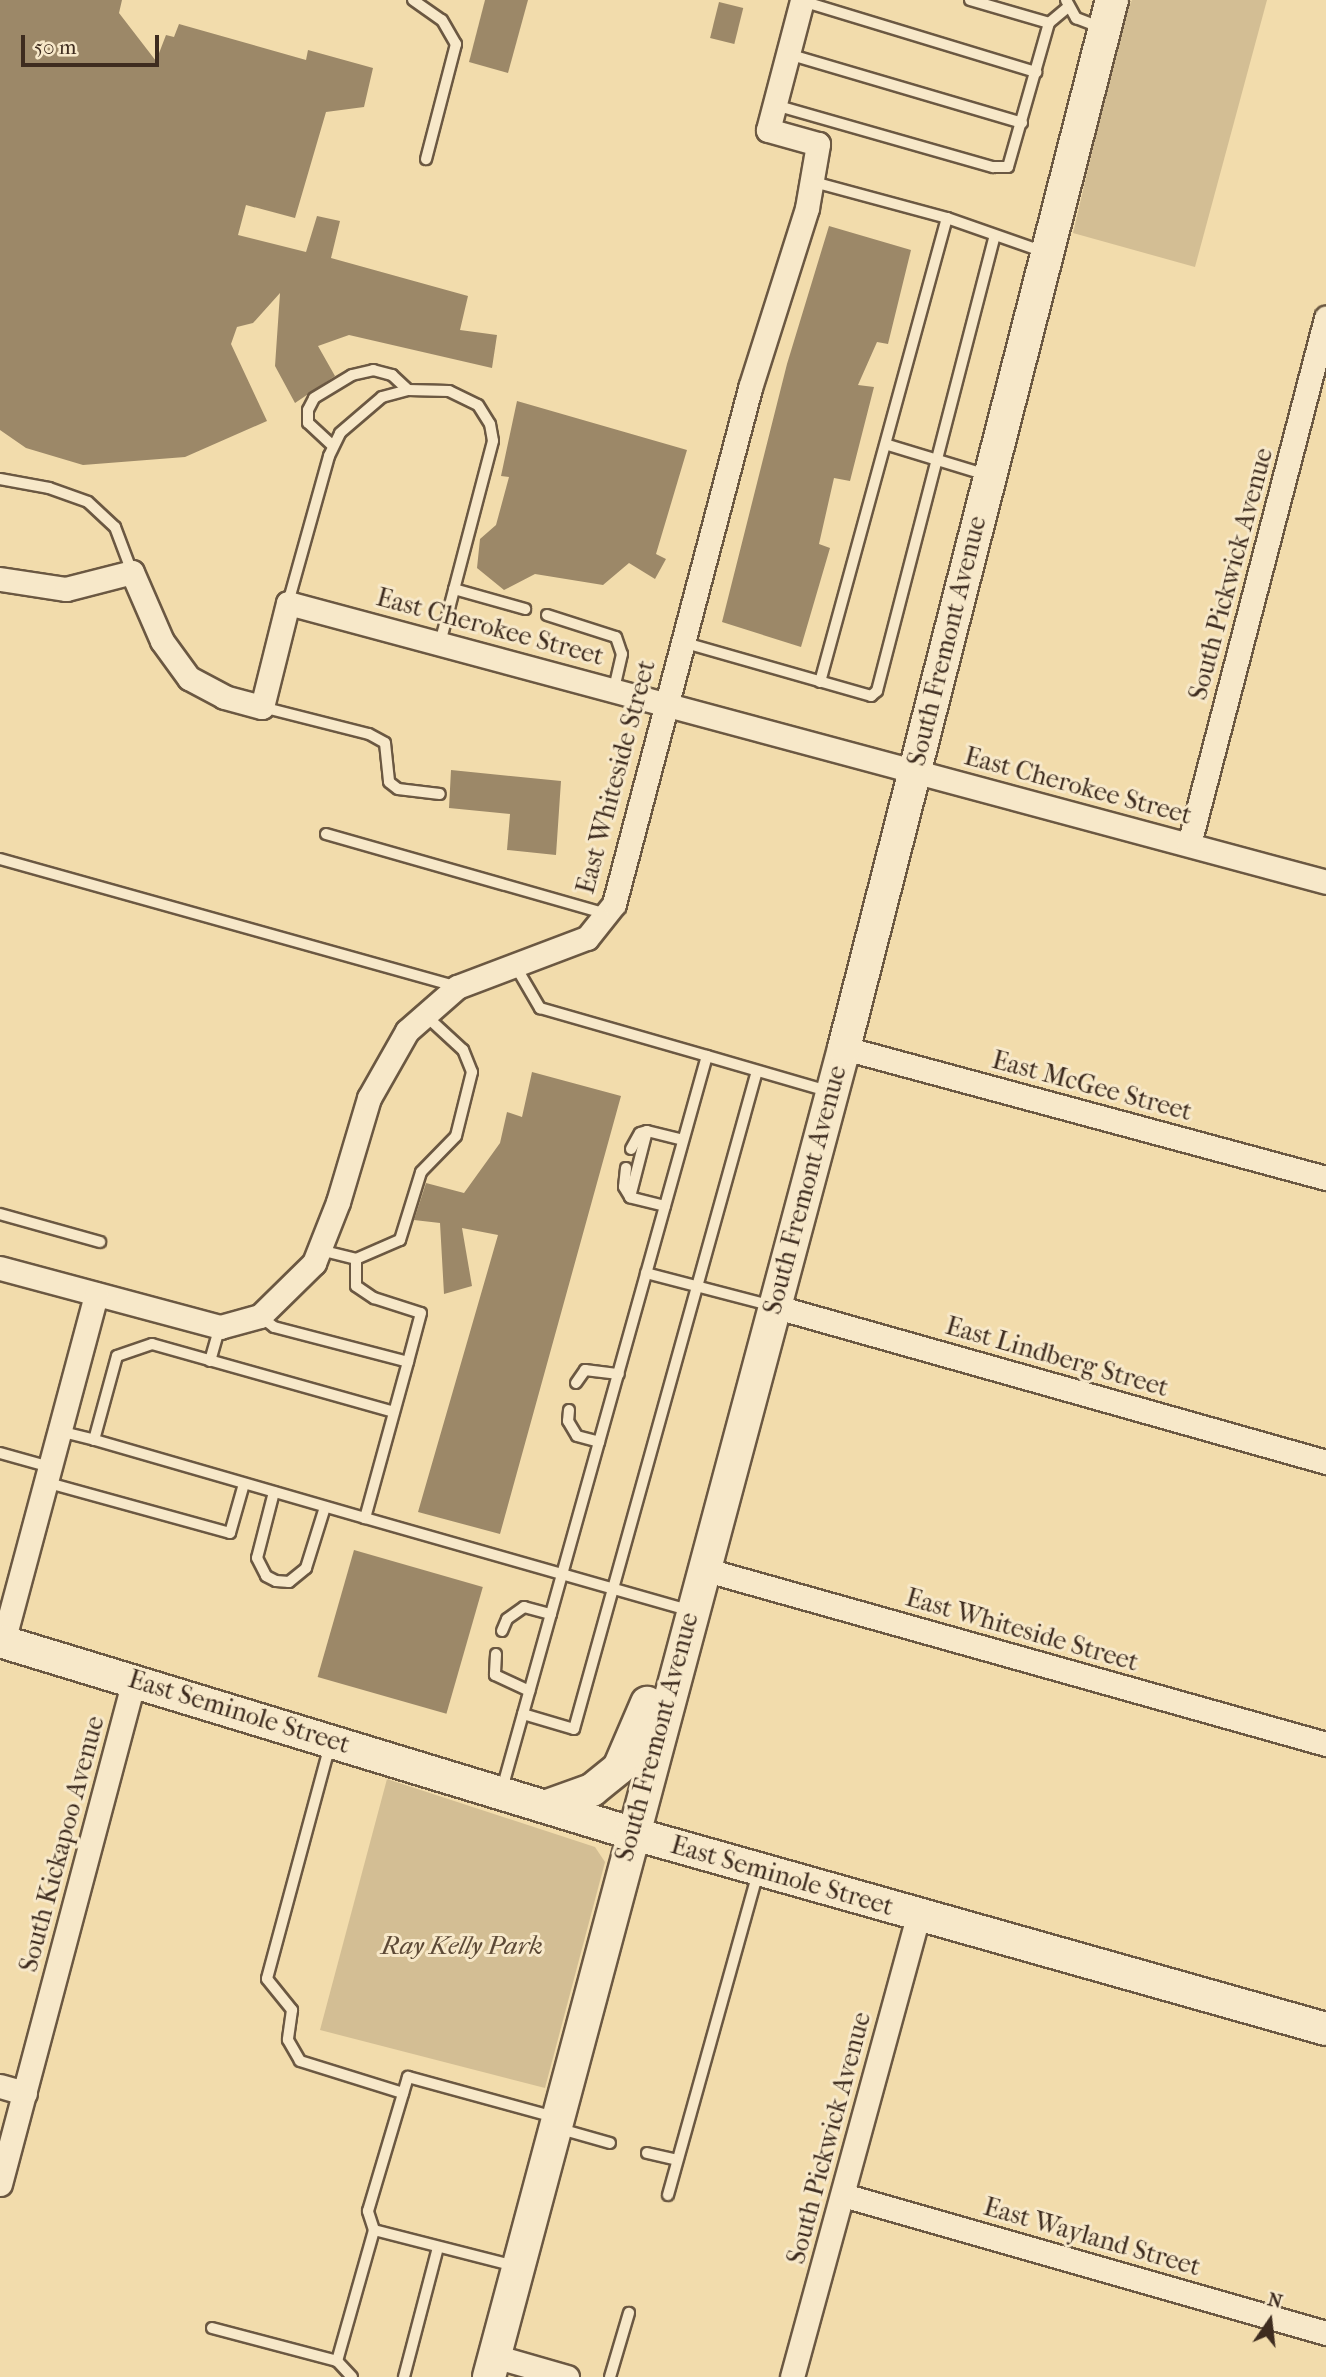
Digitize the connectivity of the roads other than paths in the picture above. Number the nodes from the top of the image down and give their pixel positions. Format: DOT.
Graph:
graph roads {
  1 [pos="413,0"];
  2 [pos="970,0"];
  3 [pos="802,1"];
  4 [pos="1067,4"];
  5 [pos="1108,15"];
  6 [pos="1049,23"];
  7 [pos="788,54"];
  8 [pos="1036,72"];
  9 [pos="775,105"];
  10 [pos="825,120"];
  11 [pos="1022,123"];
  12 [pos="818,144"];
  13 [pos="426,159"];
  14 [pos="810,181"];
  15 [pos="947,218"];
  16 [pos="995,236"];
  17 [pos="1047,253"];
  18 [pos="1326,318"];
  19 [pos="408,390"];
  20 [pos="888,445"];
  21 [pos="334,446"];
  22 [pos="939,460"];
  23 [pos="990,475"];
  24 [pos="0,479"];
  25 [pos="132,572"];
  26 [pos="0,579"];
  27 [pos="454,589"];
  28 [pos="288,603"];
  29 [pos="525,609"];
  30 [pos="547,615"];
  31 [pos="682,642"];
  32 [pos="440,643"];
  33 [pos="820,682"];
  34 [pos="614,689"];
  35 [pos="666,702"];
  36 [pos="262,707"];
  37 [pos="914,771"];
  38 [pos="440,794"];
  39 [pos="326,834"];
  40 [pos="1189,844"];
  41 [pos="0,859"];
  42 [pos="1326,882"];
  43 [pos="606,914"];
  44 [pos="516,967"];
  45 [pos="457,986"];
  46 [pos="425,1015"];
  47 [pos="844,1048"];
  48 [pos="707,1056"];
  49 [pos="757,1071"];
  50 [pos="832,1092"];
  51 [pos="647,1132"];
  52 [pos="683,1140"];
  53 [pos="631,1149"];
  54 [pos="626,1168"];
  55 [pos="1326,1178"];
  56 [pos="630,1196"];
  57 [pos="665,1206"];
  58 [pos="0,1214"];
  59 [pos="100,1242"];
  60 [pos="320,1250"];
  61 [pos="356,1259"];
  62 [pos="0,1268"];
  63 [pos="646,1273"];
  64 [pos="696,1287"];
  65 [pos="96,1294"];
  66 [pos="773,1306"];
  67 [pos="260,1316"];
  68 [pos="220,1327"];
  69 [pos="210,1361"];
  70 [pos="408,1362"];
  71 [pos="619,1374"];
  72 [pos="576,1384"];
  73 [pos="569,1410"];
  74 [pos="394,1412"];
  75 [pos="59,1431"];
  76 [pos="94,1440"];
  77 [pos="599,1443"];
  78 [pos="0,1453"];
  79 [pos="1326,1462"];
  80 [pos="48,1474"];
  81 [pos="244,1484"];
  82 [pos="274,1492"];
  83 [pos="326,1507"];
  84 [pos="365,1518"];
  85 [pos="703,1569"];
  86 [pos="561,1576"];
  87 [pos="613,1590"];
  88 [pos="691,1611"];
  89 [pos="551,1614"];
  90 [pos="502,1631"];
  91 [pos="2,1641"];
  92 [pos="496,1654"];
  93 [pos="134,1680"];
  94 [pos="529,1691"];
  95 [pos="523,1714"];
  96 [pos="331,1741"];
  97 [pos="1326,1744"];
  98 [pos="501,1792"];
  99 [pos="547,1806"];
  100 [pos="631,1832"];
  101 [pos="759,1870"];
  102 [pos="919,1914"];
  103 [pos="1326,2028"];
  104 [pos="0,2086"];
  105 [pos="25,2093"];
  106 [pos="403,2093"];
  107 [pos="556,2123"];
  108 [pos="611,2143"];
  109 [pos="647,2153"];
  110 [pos="677,2160"];
  111 [pos="0,2184"];
  112 [pos="668,2195"];
  113 [pos="843,2195"];
  114 [pos="374,2230"];
  115 [pos="438,2246"];
  116 [pos="518,2267"];
  117 [pos="629,2312"];
  118 [pos="212,2328"];
  119 [pos="1326,2333"];
  120 [pos="337,2361"];
  121 [pos="491,2366"];
  122 [pos="352,2377"];
  123 [pos="404,2377"];
  124 [pos="567,2377"];
  125 [pos="610,2377"];
  126 [pos="792,2377"];
  1 -- 13 [label="lane"];
  2 -- 6 [label="lane"];
  3 -- 7 [label="street"];
  3 -- 8 [label="lane"];
  4 -- 5 [label="lane"];
  4 -- 6 [label="lane"];
  5 -- 17 [label="main road, South Fremont Avenue"];
  6 -- 8 [label="lane"];
  7 -- 9 [label="street"];
  7 -- 11 [label="lane"];
  8 -- 11 [label="lane"];
  9 -- 10 [label="lane"];
  9 -- 12 [label="street"];
  10 -- 11 [label="lane"];
  10 -- 12 [label="lane"];
  12 -- 14 [label="street, East Whiteside Street"];
  14 -- 15 [label="lane"];
  14 -- 31 [label="street, East Whiteside Street"];
  15 -- 16 [label="lane"];
  15 -- 20 [label="lane"];
  16 -- 17 [label="lane"];
  16 -- 22 [label="lane"];
  17 -- 23 [label="main road, South Fremont Avenue"];
  18 -- 40 [label="street, South Pickwick Avenue"];
  19 -- 21 [label="lane"];
  19 -- 21 [label="lane"];
  19 -- 27 [label="lane"];
  20 -- 22 [label="lane"];
  20 -- 33 [label="lane"];
  21 -- 28 [label="lane"];
  22 -- 23 [label="lane"];
  22 -- 33 [label="lane"];
  23 -- 37 [label="main road, South Fremont Avenue"];
  24 -- 25 [label="lane"];
  25 -- 26 [label="street"];
  25 -- 36 [label="street"];
  27 -- 29 [label="lane"];
  27 -- 32 [label="lane"];
  28 -- 32 [label="street, East Cherokee Street"];
  28 -- 36 [label="street"];
  30 -- 34 [label="lane"];
  31 -- 33 [label="lane"];
  31 -- 35 [label="street, East Whiteside Street"];
  32 -- 34 [label="street, East Cherokee Street"];
  34 -- 35 [label="street, East Cherokee Street"];
  35 -- 37 [label="street, East Cherokee Street"];
  35 -- 43 [label="street, East Whiteside Street"];
  36 -- 38 [label="lane"];
  37 -- 40 [label="street, East Cherokee Street"];
  37 -- 47 [label="main road, South Fremont Avenue"];
  39 -- 43 [label="lane"];
  40 -- 42 [label="street, East Cherokee Street"];
  41 -- 45 [label="lane"];
  43 -- 44 [label="street, East Whiteside Street"];
  44 -- 45 [label="street, East Whiteside Street"];
  44 -- 48 [label="lane"];
  45 -- 46 [label="street, East Whiteside Street"];
  46 -- 60 [label="street, East Whiteside Street"];
  46 -- 61 [label="lane"];
  47 -- 50 [label="main road, South Fremont Avenue"];
  47 -- 55 [label="street, East McGee Street"];
  48 -- 49 [label="lane"];
  48 -- 52 [label="lane"];
  49 -- 50 [label="lane"];
  49 -- 64 [label="lane"];
  50 -- 66 [label="main road, South Fremont Avenue"];
  51 -- 52 [label="lane"];
  51 -- 53 [label="lane"];
  51 -- 56 [label="lane"];
  52 -- 57 [label="lane"];
  54 -- 56 [label="lane"];
  56 -- 57 [label="lane"];
  57 -- 63 [label="lane"];
  58 -- 59 [label="lane"];
  60 -- 61 [label="lane"];
  60 -- 67 [label="street, East Whiteside Street"];
  61 -- 70 [label="lane"];
  62 -- 65 [label="street"];
  63 -- 64 [label="lane"];
  63 -- 71 [label="lane"];
  64 -- 66 [label="lane"];
  64 -- 87 [label="lane"];
  65 -- 68 [label="street"];
  65 -- 75 [label="street"];
  66 -- 79 [label="street, East Lindberg Street"];
  66 -- 85 [label="main road, South Fremont Avenue"];
  67 -- 68 [label="street, East Whiteside Street"];
  67 -- 70 [label="lane"];
  68 -- 69 [label="lane"];
  69 -- 74 [label="lane"];
  69 -- 76 [label="lane"];
  70 -- 74 [label="lane"];
  71 -- 72 [label="lane"];
  71 -- 77 [label="lane"];
  73 -- 77 [label="lane"];
  74 -- 84 [label="lane"];
  75 -- 76 [label="lane"];
  75 -- 80 [label="street"];
  76 -- 81 [label="lane"];
  77 -- 86 [label="lane"];
  78 -- 80 [label="lane"];
  80 -- 81 [label="lane"];
  80 -- 91 [label="street"];
  81 -- 82 [label="lane"];
  82 -- 83 [label="lane"];
  82 -- 83 [label="lane"];
  83 -- 84 [label="lane"];
  84 -- 86 [label="lane"];
  85 -- 88 [label="main road, South Fremont Avenue"];
  85 -- 97 [label="street, East Whiteside Street"];
  86 -- 87 [label="lane"];
  86 -- 89 [label="lane"];
  87 -- 88 [label="lane"];
  87 -- 95 [label="lane"];
  88 -- 99 [label="main road"];
  88 -- 100 [label="main road, South Fremont Avenue"];
  89 -- 90 [label="lane"];
  89 -- 94 [label="lane"];
  91 -- 93 [label="main road, East Seminole Street"];
  92 -- 94 [label="lane"];
  93 -- 96 [label="main road, East Seminole Street"];
  93 -- 105 [label="street, South Kickapoo Avenue"];
  94 -- 95 [label="lane"];
  95 -- 98 [label="lane"];
  96 -- 98 [label="main road, East Seminole Street"];
  96 -- 106 [label="lane"];
  98 -- 99 [label="main road, East Seminole Street"];
  99 -- 100 [label="main road, East Seminole Street"];
  100 -- 101 [label="main road, East Seminole Street"];
  100 -- 107 [label="main road, South Fremont Avenue"];
  101 -- 102 [label="main road, East Seminole Street"];
  101 -- 110 [label="lane"];
  102 -- 103 [label="main road, East Seminole Street"];
  102 -- 113 [label="street, South Pickwick Avenue"];
  104 -- 105 [label="street"];
  105 -- 111 [label="street, South Kickapoo Avenue"];
  106 -- 107 [label="lane"];
  106 -- 114 [label="lane"];
  107 -- 108 [label="lane"];
  107 -- 116 [label="main road, South Fremont Avenue"];
  109 -- 110 [label="lane"];
  110 -- 112 [label="lane"];
  113 -- 119 [label="street, East Wayland Street"];
  113 -- 126 [label="street, South Pickwick Avenue"];
  114 -- 115 [label="lane"];
  114 -- 120 [label="lane"];
  115 -- 116 [label="lane"];
  115 -- 123 [label="lane"];
  116 -- 121 [label="main road, South Fremont Avenue"];
  117 -- 125 [label="lane"];
  118 -- 120 [label="lane"];
  120 -- 122 [label="lane"];
  121 -- 124 [label="street"];
}
